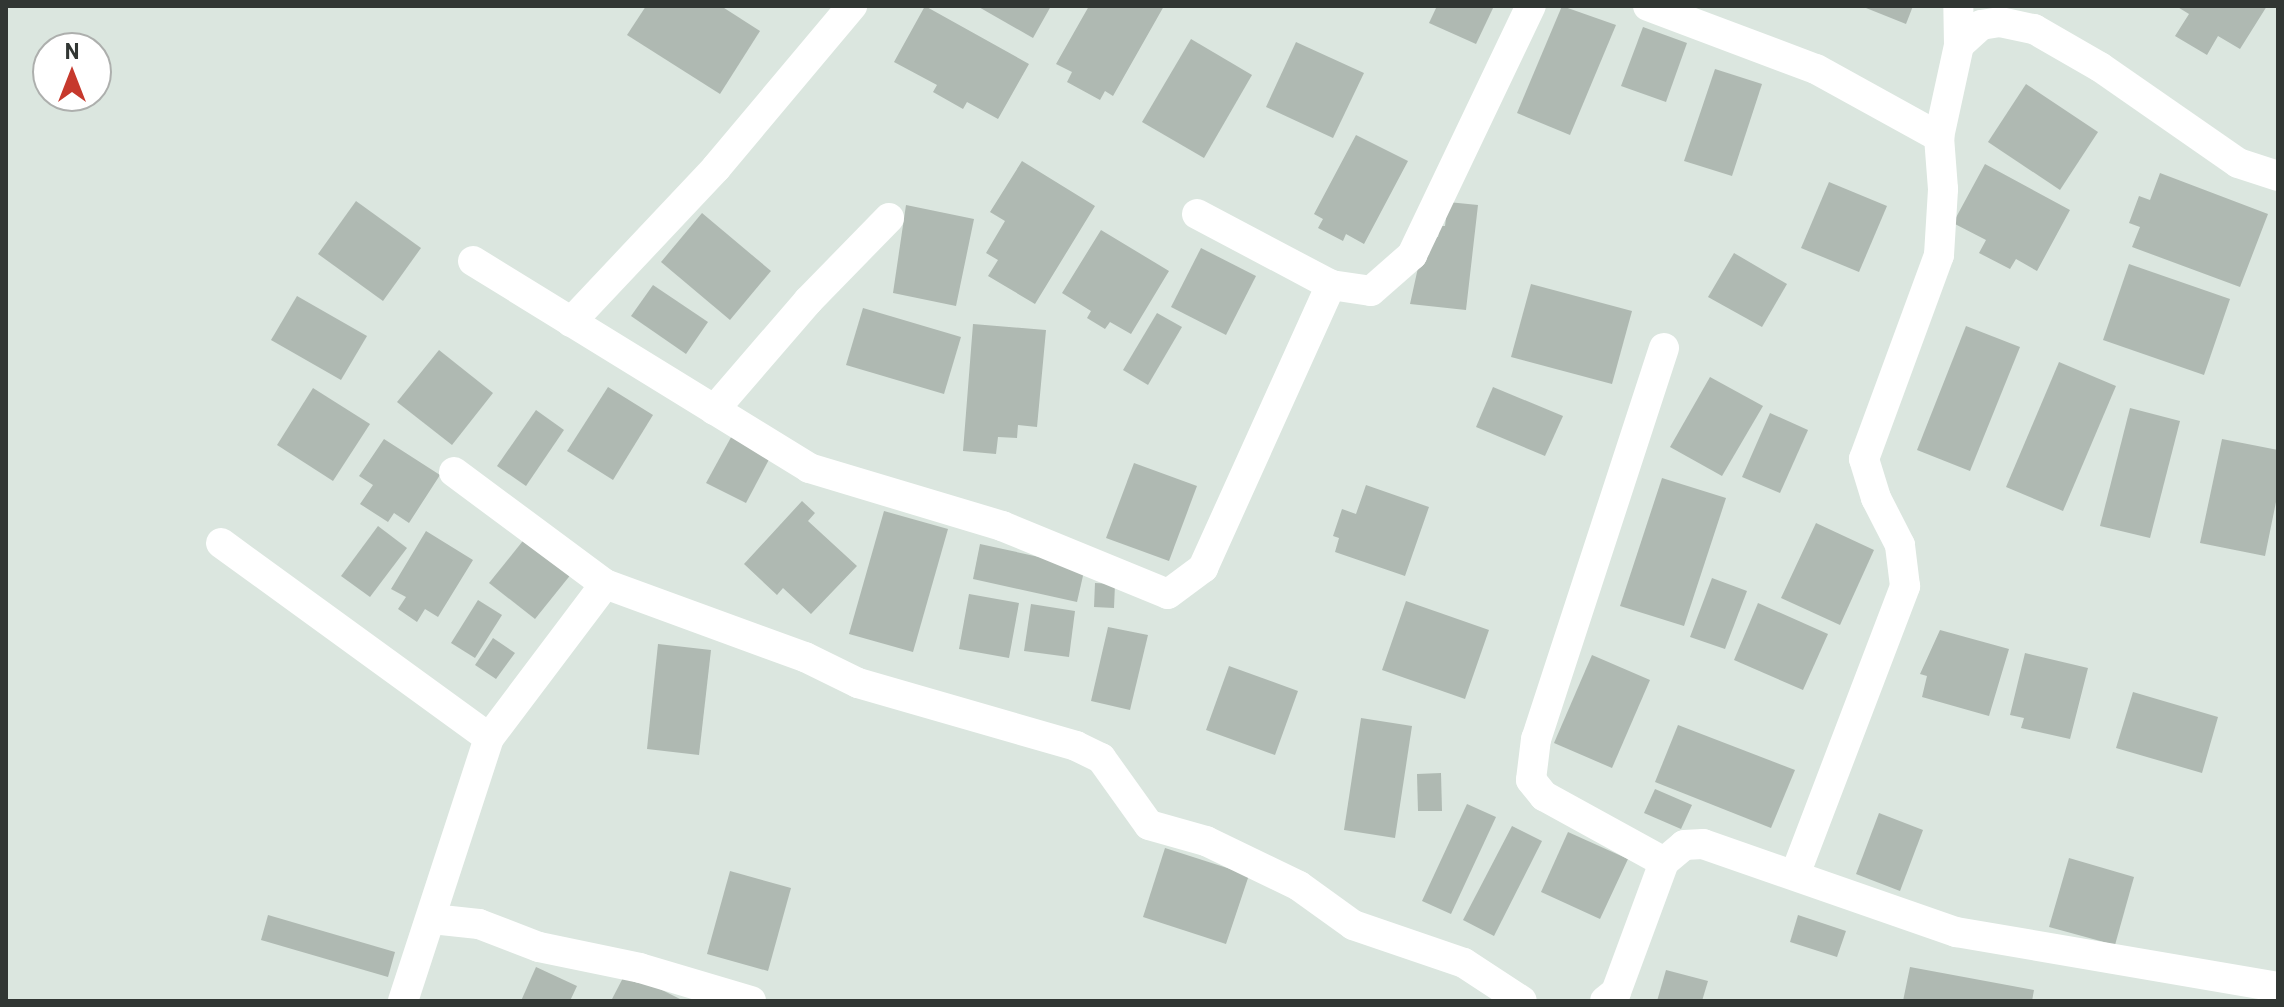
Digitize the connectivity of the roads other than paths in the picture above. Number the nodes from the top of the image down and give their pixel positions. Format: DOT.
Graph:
graph roads {
  1 [pos="852,6"];
  2 [pos="1531,6"];
  3 [pos="1648,6"];
  4 [pos="1958,6"];
  5 [pos="1959,45"];
  6 [pos="1939,137"];
  7 [pos="2278,176"];
  8 [pos="1197,214"];
  9 [pos="889,218"];
  10 [pos="473,261"];
  11 [pos="1331,285"];
  12 [pos="571,322"];
  13 [pos="1664,348"];
  14 [pos="714,410"];
  15 [pos="454,472"];
  16 [pos="221,543"];
  17 [pos="605,584"];
  18 [pos="489,738"];
  19 [pos="1664,862"];
  20 [pos="1796,872"];
  21 [pos="432,919"];
  22 [pos="2278,987"];
  23 [pos="403,1001"];
  24 [pos="751,1001"];
  25 [pos="1522,1001"];
  26 [pos="1605,1001"];
  1 -- 12 [label="street"];
  2 -- 11 [label="street"];
  3 -- 6 [label="street"];
  4 -- 5 [label="street"];
  5 -- 6 [label="street"];
  5 -- 7 [label="street"];
  6 -- 20 [label="street"];
  8 -- 11 [label="street"];
  9 -- 14 [label="street"];
  10 -- 12 [label="street"];
  11 -- 14 [label="street"];
  12 -- 14 [label="street"];
  13 -- 19 [label="street"];
  15 -- 17 [label="street"];
  16 -- 18 [label="street"];
  17 -- 18 [label="street"];
  17 -- 25 [label="street"];
  18 -- 21 [label="street"];
  19 -- 20 [label="street"];
  19 -- 26 [label="street"];
  20 -- 22 [label="street"];
  21 -- 23 [label="street"];
  21 -- 24 [label="street"];
}
